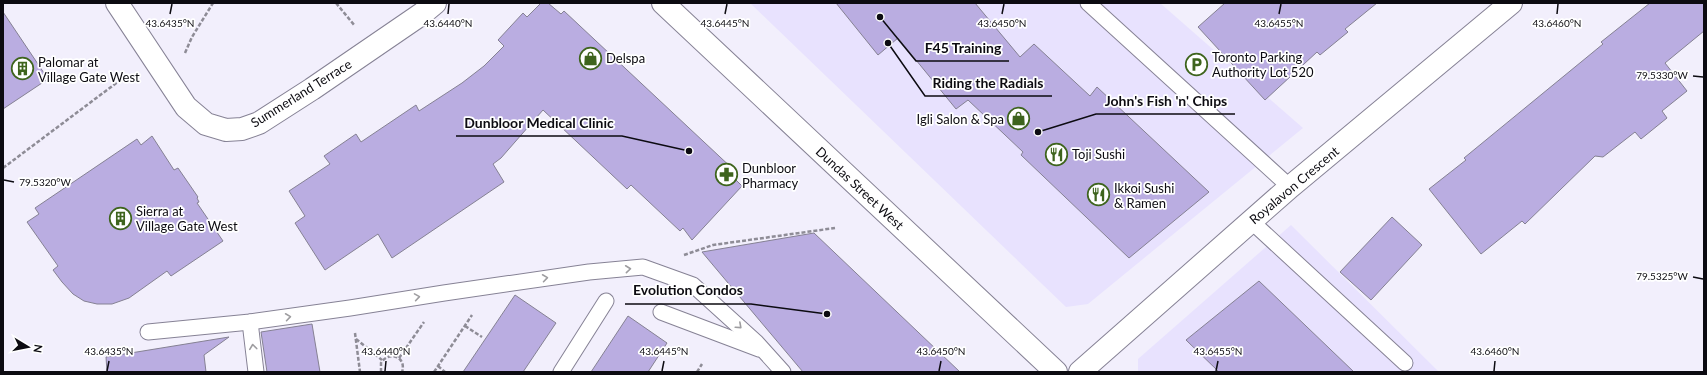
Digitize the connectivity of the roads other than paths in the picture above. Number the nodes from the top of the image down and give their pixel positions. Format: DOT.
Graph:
graph roads {
  1 [pos="117,3"];
  2 [pos="435,3"];
  3 [pos="663,3"];
  4 [pos="1088,3"];
  5 [pos="1511,3"];
  6 [pos="1290,187"];
  7 [pos="1251,221"];
  8 [pos="606,301"];
  9 [pos="661,312"];
  10 [pos="250,322"];
  11 [pos="148,332"];
  12 [pos="764,351"];
  13 [pos="1405,363"];
  14 [pos="256,372"];
  15 [pos="560,372"];
  16 [pos="783,372"];
  17 [pos="1056,372"];
  18 [pos="1080,372"];
  1 -- 2 [label="street, Summerland Terrace"];
  3 -- 17 [label="street, Dundas Street West"];
  4 -- 6 [label="lane"];
  5 -- 6 [label="street, Royalavon Crescent"];
  6 -- 7 [label="street, Royalavon Crescent"];
  7 -- 13 [label="lane"];
  7 -- 18 [label="street, Royalavon Crescent"];
  8 -- 15 [label="lane"];
  9 -- 12 [label="lane"];
  10 -- 11 [label="lane"];
  10 -- 12 [label="lane, one-way"];
  14 -- 10 [label="lane, one-way"];
  12 -- 16 [label="lane"];
}
